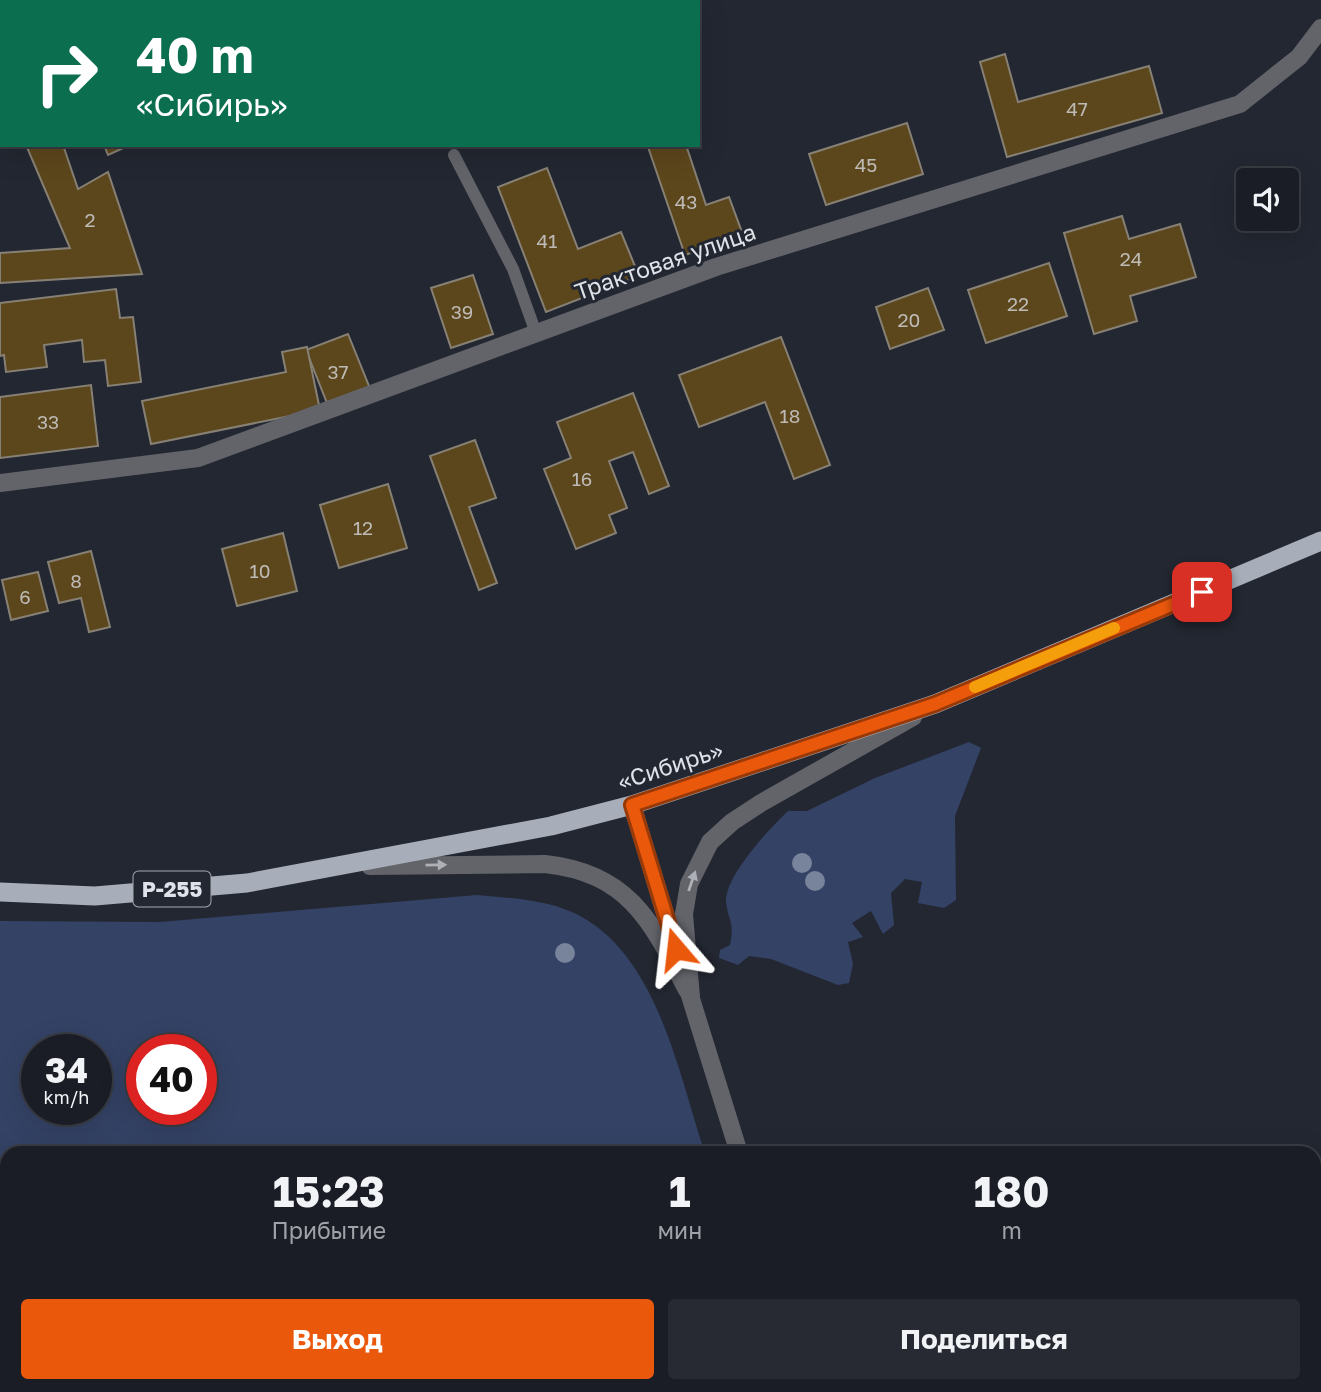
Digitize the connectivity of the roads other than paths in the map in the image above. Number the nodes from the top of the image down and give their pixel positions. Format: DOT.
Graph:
graph roads {
  1 [pos="1321,28"];
  2 [pos="454,155"];
  3 [pos="536,333"];
  4 [pos="0,483"];
  5 [pos="1321,541"];
  6 [pos="935,704"];
  7 [pos="632,805"];
  8 [pos="343,866"];
  9 [pos="0,892"];
  10 [pos="691,997"];
  11 [pos="737,1146"];
  1 -- 3 [label="street, Трактовая улица"];
  2 -- 3 [label="lane"];
  3 -- 4 [label="street, Трактовая улица"];
  5 -- 6 [label="highway, «Сибирь» / Р-255"];
  6 -- 7 [label="highway, «Сибирь» / Р-255"];
  10 -- 6 [label="street, one-way"];
  7 -- 8 [label="highway, «Сибирь» / Р-255"];
  7 -- 10 [label="street"];
  8 -- 9 [label="highway, «Сибирь» / Р-255"];
  8 -- 10 [label="street, one-way"];
  10 -- 11 [label="street"];
}
